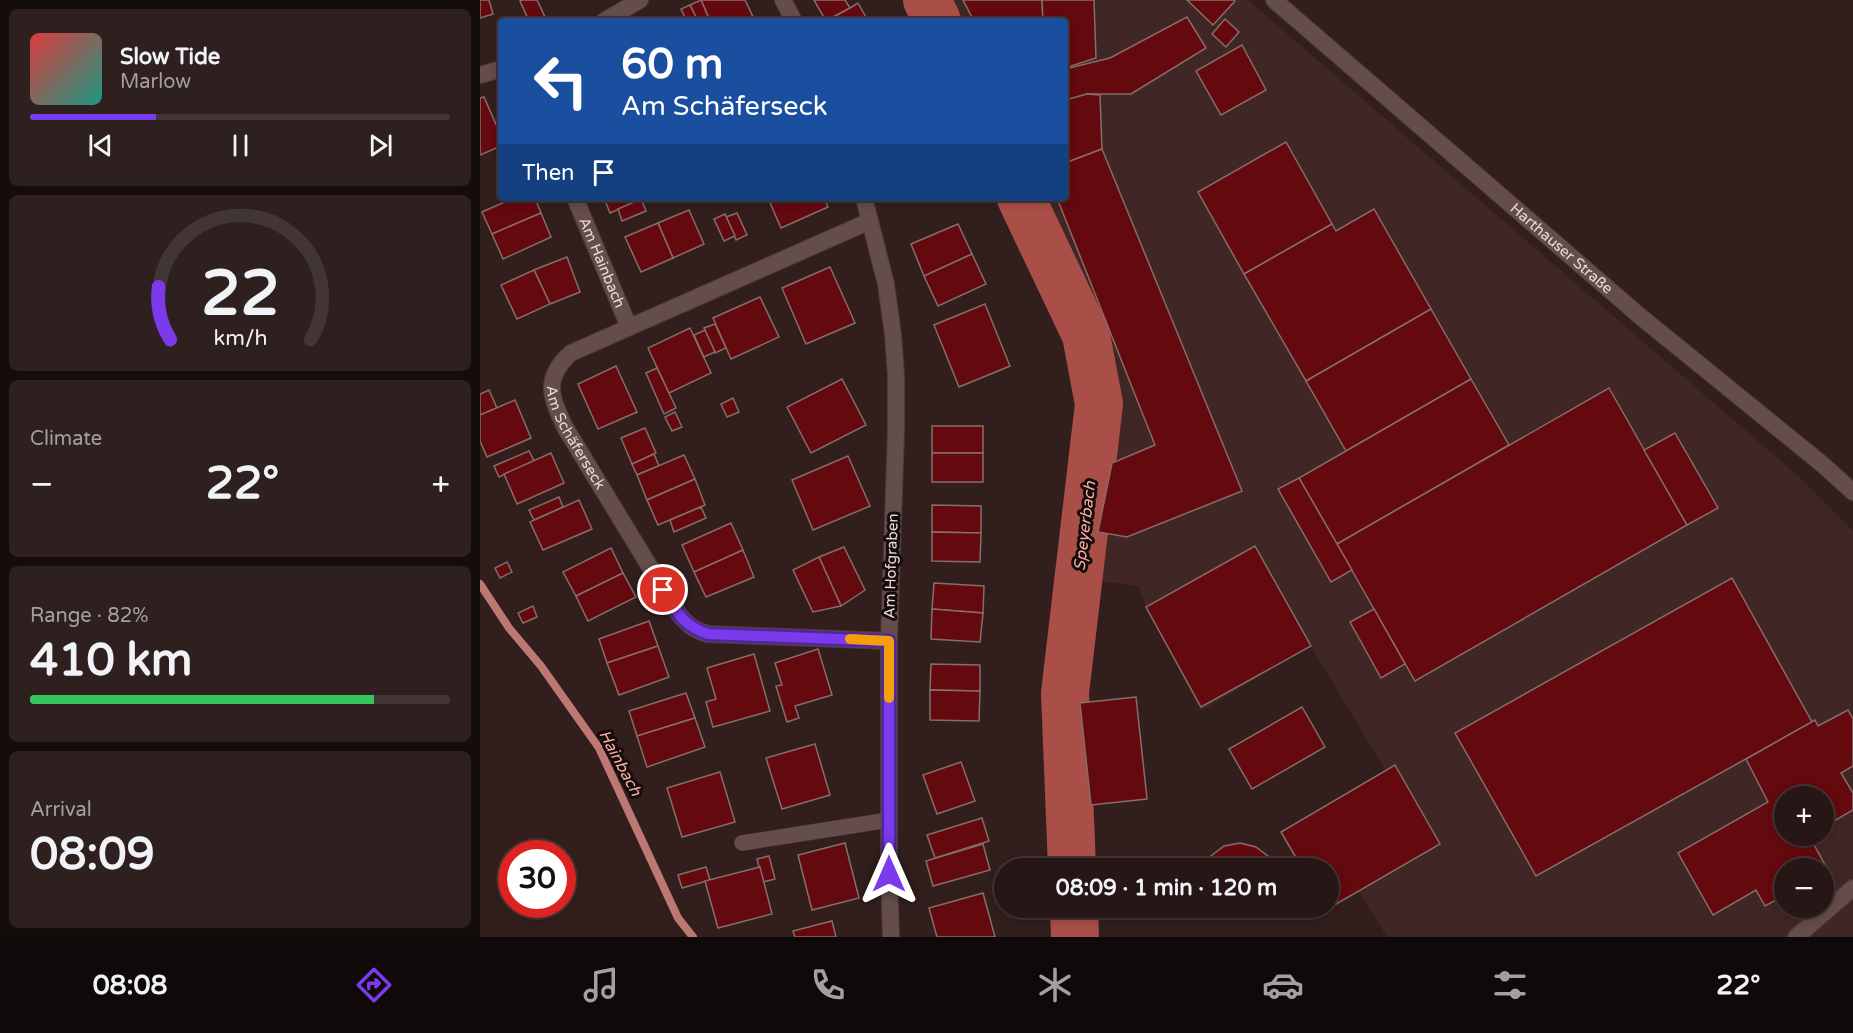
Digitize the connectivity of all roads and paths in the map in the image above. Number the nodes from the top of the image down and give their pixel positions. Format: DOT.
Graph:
graph roads {
  1 [pos="640,0"];
  2 [pos="783,0"];
  3 [pos="1274,0"];
  4 [pos="609,18"];
  5 [pos="792,18"];
  6 [pos="498,70"];
  7 [pos="480,75"];
  8 [pos="576,201"];
  9 [pos="865,201"];
  10 [pos="870,221"];
  11 [pos="629,327"];
  12 [pos="1853,492"];
  13 [pos="889,641"];
  14 [pos="889,820"];
  15 [pos="742,843"];
  16 [pos="1853,888"];
  17 [pos="891,937"];
  18 [pos="1796,937"];
  1 -- 4 [label="street"];
  2 -- 5 [label="street"];
  3 -- 12 [label="street, Harthauser Straße"];
  6 -- 7 [label="street"];
  8 -- 11 [label="street, Am Hainbach"];
  9 -- 10 [label="street, Am Hofgraben"];
  10 -- 11 [label="street, Am Schäferseck"];
  10 -- 13 [label="street, Am Hofgraben"];
  11 -- 13 [label="street, Am Schäferseck"];
  13 -- 14 [label="street, Am Hofgraben"];
  14 -- 15 [label="lane"];
  14 -- 17 [label="street, Am Hofgraben"];
  16 -- 18 [label="street"];
}
